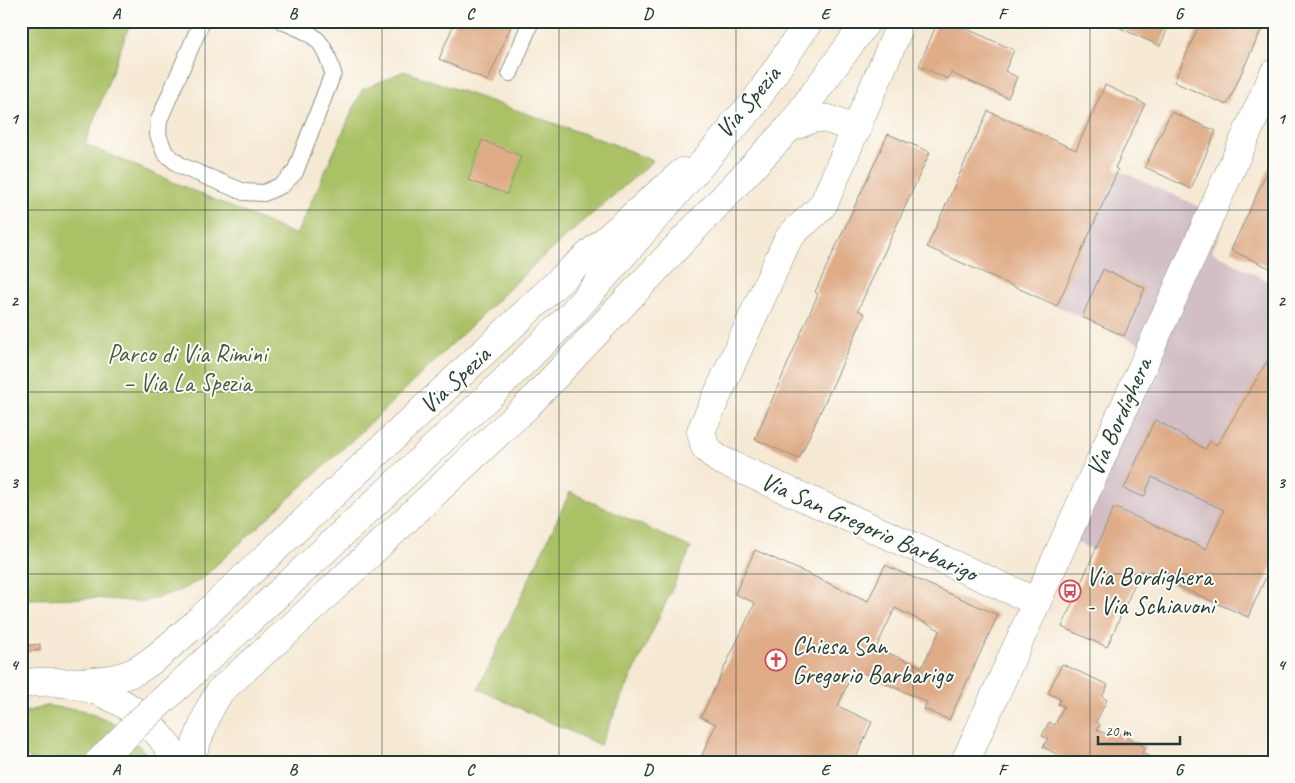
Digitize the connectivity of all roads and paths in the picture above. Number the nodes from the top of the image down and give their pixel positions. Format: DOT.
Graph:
graph roads {
  1 [pos="202,21"];
  2 [pos="282,21"];
  3 [pos="531,21"];
  4 [pos="809,21"];
  5 [pos="867,21"];
  6 [pos="902,21"];
  7 [pos="510,73"];
  8 [pos="1274,73"];
  9 [pos="752,106"];
  10 [pos="790,128"];
  11 [pos="856,130"];
  12 [pos="1037,602"];
  13 [pos="62,683"];
  14 [pos="21,684"];
  15 [pos="99,762"];
  16 [pos="177,762"];
  17 [pos="189,762"];
  18 [pos="965,762"];
  1 -- 2 [label="lane"];
  3 -- 7 [label="lane"];
  4 -- 9 [label="main road, Via Spezia"];
  5 -- 10 [label="main road, Via Spezia"];
  6 -- 11 [label="main road"];
  8 -- 12 [label="main road, Via Bordighera"];
  9 -- 13 [label="main road, Via Spezia"];
  9 -- 15 [label="main road, bridge"];
  10 -- 11 [label="main road, Via Spezia"];
  10 -- 17 [label="main road, Via Spezia"];
  11 -- 12 [label="main road, Via San Gregorio Barbarigo"];
  12 -- 18 [label="main road, Via Bordighera"];
  13 -- 14 [label="main road"];
  13 -- 16 [label="main road"];
}
